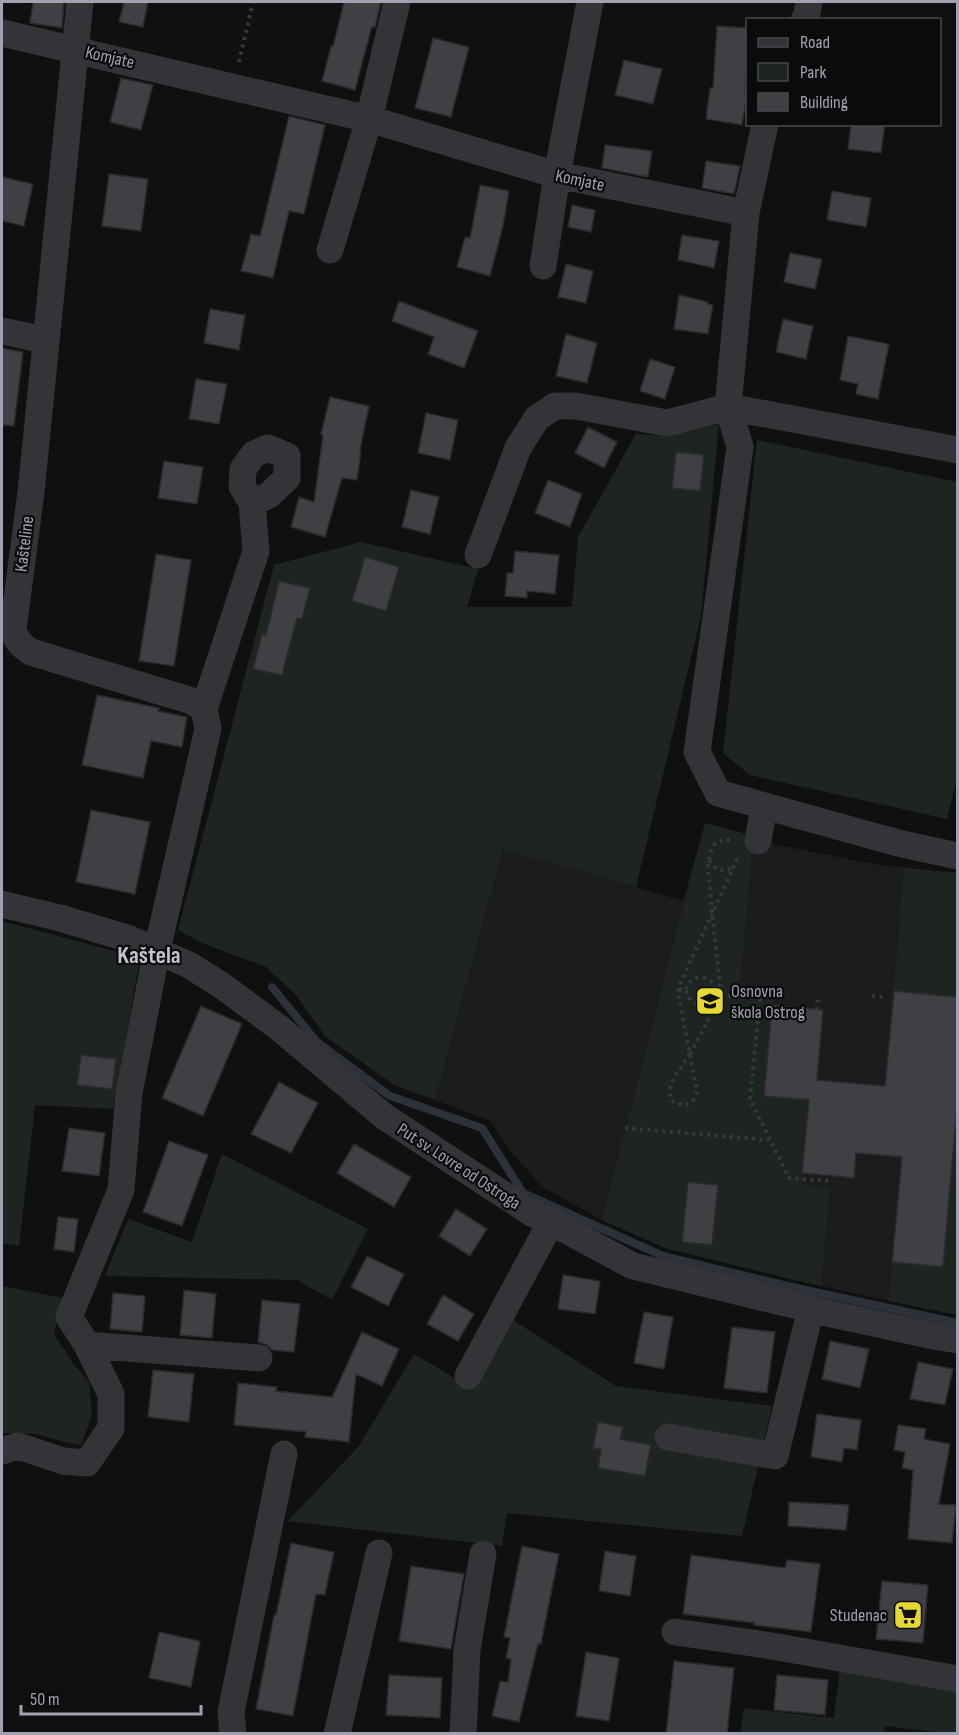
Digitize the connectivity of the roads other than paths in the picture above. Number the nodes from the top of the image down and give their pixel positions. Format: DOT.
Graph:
graph roads {
  1 [pos="80,2"];
  2 [pos="397,2"];
  3 [pos="590,2"];
  4 [pos="808,2"];
  5 [pos="805,18"];
  6 [pos="2,33"];
  7 [pos="76,49"];
  8 [pos="369,119"];
  9 [pos="765,126"];
  10 [pos="557,175"];
  11 [pos="746,213"];
  12 [pos="330,250"];
  13 [pos="543,267"];
  14 [pos="2,331"];
  15 [pos="45,340"];
  16 [pos="728,407"];
  17 [pos="957,450"];
  18 [pos="252,503"];
  19 [pos="478,555"];
  20 [pos="12,646"];
  21 [pos="204,709"];
  22 [pos="764,806"];
  23 [pos="745,847"];
  24 [pos="957,856"];
  25 [pos="2,904"];
  26 [pos="157,950"];
  27 [pos="551,1221"];
  28 [pos="811,1308"];
  29 [pos="957,1340"];
  30 [pos="87,1345"];
  31 [pos="259,1358"];
  32 [pos="468,1376"];
  33 [pos="668,1437"];
  34 [pos="2,1451"];
  35 [pos="284,1454"];
  36 [pos="379,1553"];
  37 [pos="483,1554"];
  38 [pos="675,1632"];
  39 [pos="957,1679"];
  40 [pos="233,1734"];
  41 [pos="337,1734"];
  42 [pos="463,1734"];
  1 -- 7 [label="street, Kašteline"];
  2 -- 8 [label="street"];
  3 -- 10 [label="street"];
  4 -- 5 [label="street"];
  6 -- 7 [label="street, Komjate"];
  7 -- 8 [label="street, Komjate"];
  7 -- 15 [label="street, Kašteline"];
  8 -- 10 [label="street, Komjate"];
  8 -- 12 [label="street"];
  9 -- 11 [label="street"];
  10 -- 11 [label="street, Komjate"];
  10 -- 13 [label="street"];
  11 -- 16 [label="street"];
  14 -- 15 [label="street"];
  15 -- 20 [label="street, Kašteline"];
  16 -- 17 [label="street"];
  16 -- 19 [label="street"];
  16 -- 22 [label="street"];
  18 -- 21 [label="street"];
  20 -- 21 [label="street, Kašteline"];
  21 -- 26 [label="street"];
  22 -- 23 [label="street"];
  22 -- 24 [label="street"];
  25 -- 26 [label="street, Put sv. Lovre od Ostroga"];
  26 -- 27 [label="street, Put sv. Lovre od Ostroga"];
  26 -- 30 [label="street"];
  27 -- 28 [label="street, Put sv. Lovre od Ostroga"];
  27 -- 32 [label="street"];
  28 -- 29 [label="street, Put sv. Lovre od Ostroga"];
  28 -- 33 [label="street"];
  30 -- 31 [label="street"];
  30 -- 34 [label="street"];
  35 -- 40 [label="street"];
  36 -- 41 [label="street"];
  37 -- 42 [label="street"];
  38 -- 39 [label="street"];
}
